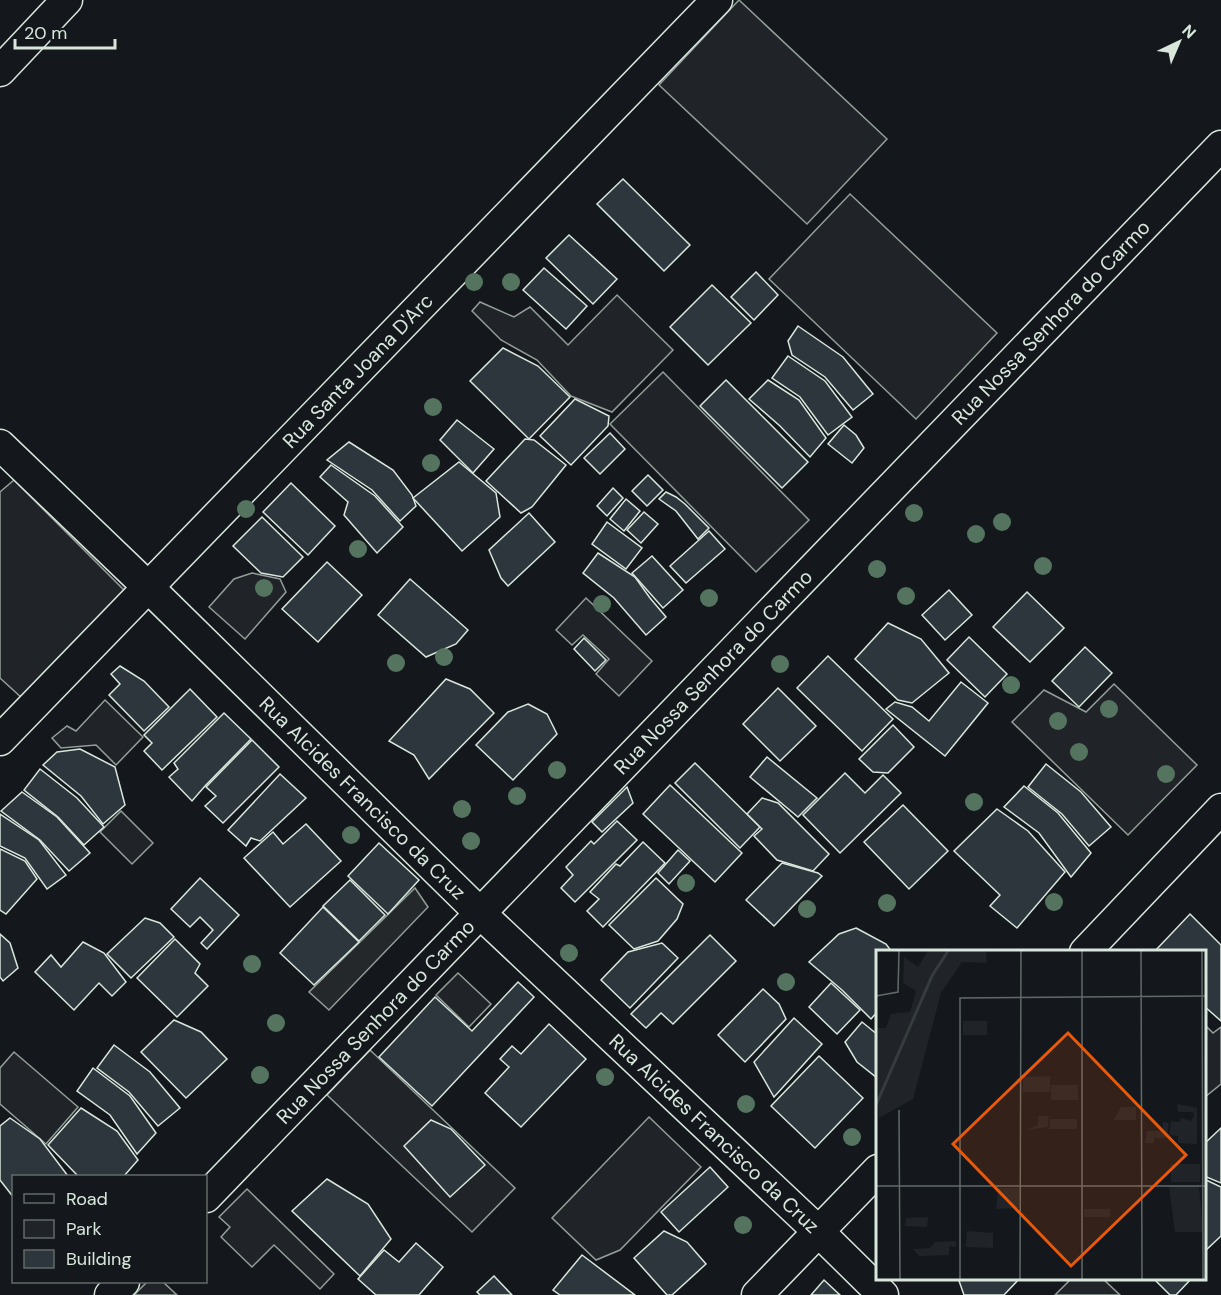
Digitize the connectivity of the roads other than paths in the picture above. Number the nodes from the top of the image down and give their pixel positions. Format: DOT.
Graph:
graph roads {
  1 [pos="67,0"];
  2 [pos="717,0"];
  3 [pos="0,71"];
  4 [pos="1221,146"];
  5 [pos="0,445"];
  6 [pos="149,588"];
  7 [pos="0,740"];
  8 [pos="1221,809"];
  9 [pos="480,913"];
  10 [pos="1086,950"];
  11 [pos="876,1172"];
  12 [pos="207,1196"];
  13 [pos="819,1232"];
  14 [pos="122,1283"];
  15 [pos="111,1295"];
  16 [pos="758,1295"];
  17 [pos="883,1295"];
  1 -- 3 [label="street"];
  2 -- 6 [label="street, Rua Santa Joana D'Arc"];
  4 -- 9 [label="street, Rua Nossa Senhora do Carmo"];
  5 -- 6 [label="street, Rua Alcides Francisco da Cruz"];
  6 -- 7 [label="street, Rua Santa Joana D'Arc"];
  6 -- 9 [label="street, Rua Alcides Francisco da Cruz"];
  8 -- 10 [label="street"];
  9 -- 12 [label="street, Rua Nossa Senhora do Carmo"];
  9 -- 13 [label="street, Rua Alcides Francisco da Cruz"];
  11 -- 13 [label="street"];
  13 -- 16 [label="street"];
  13 -- 17 [label="street, Rua Alcides Francisco da Cruz"];
  14 -- 15 [label="street"];
}
